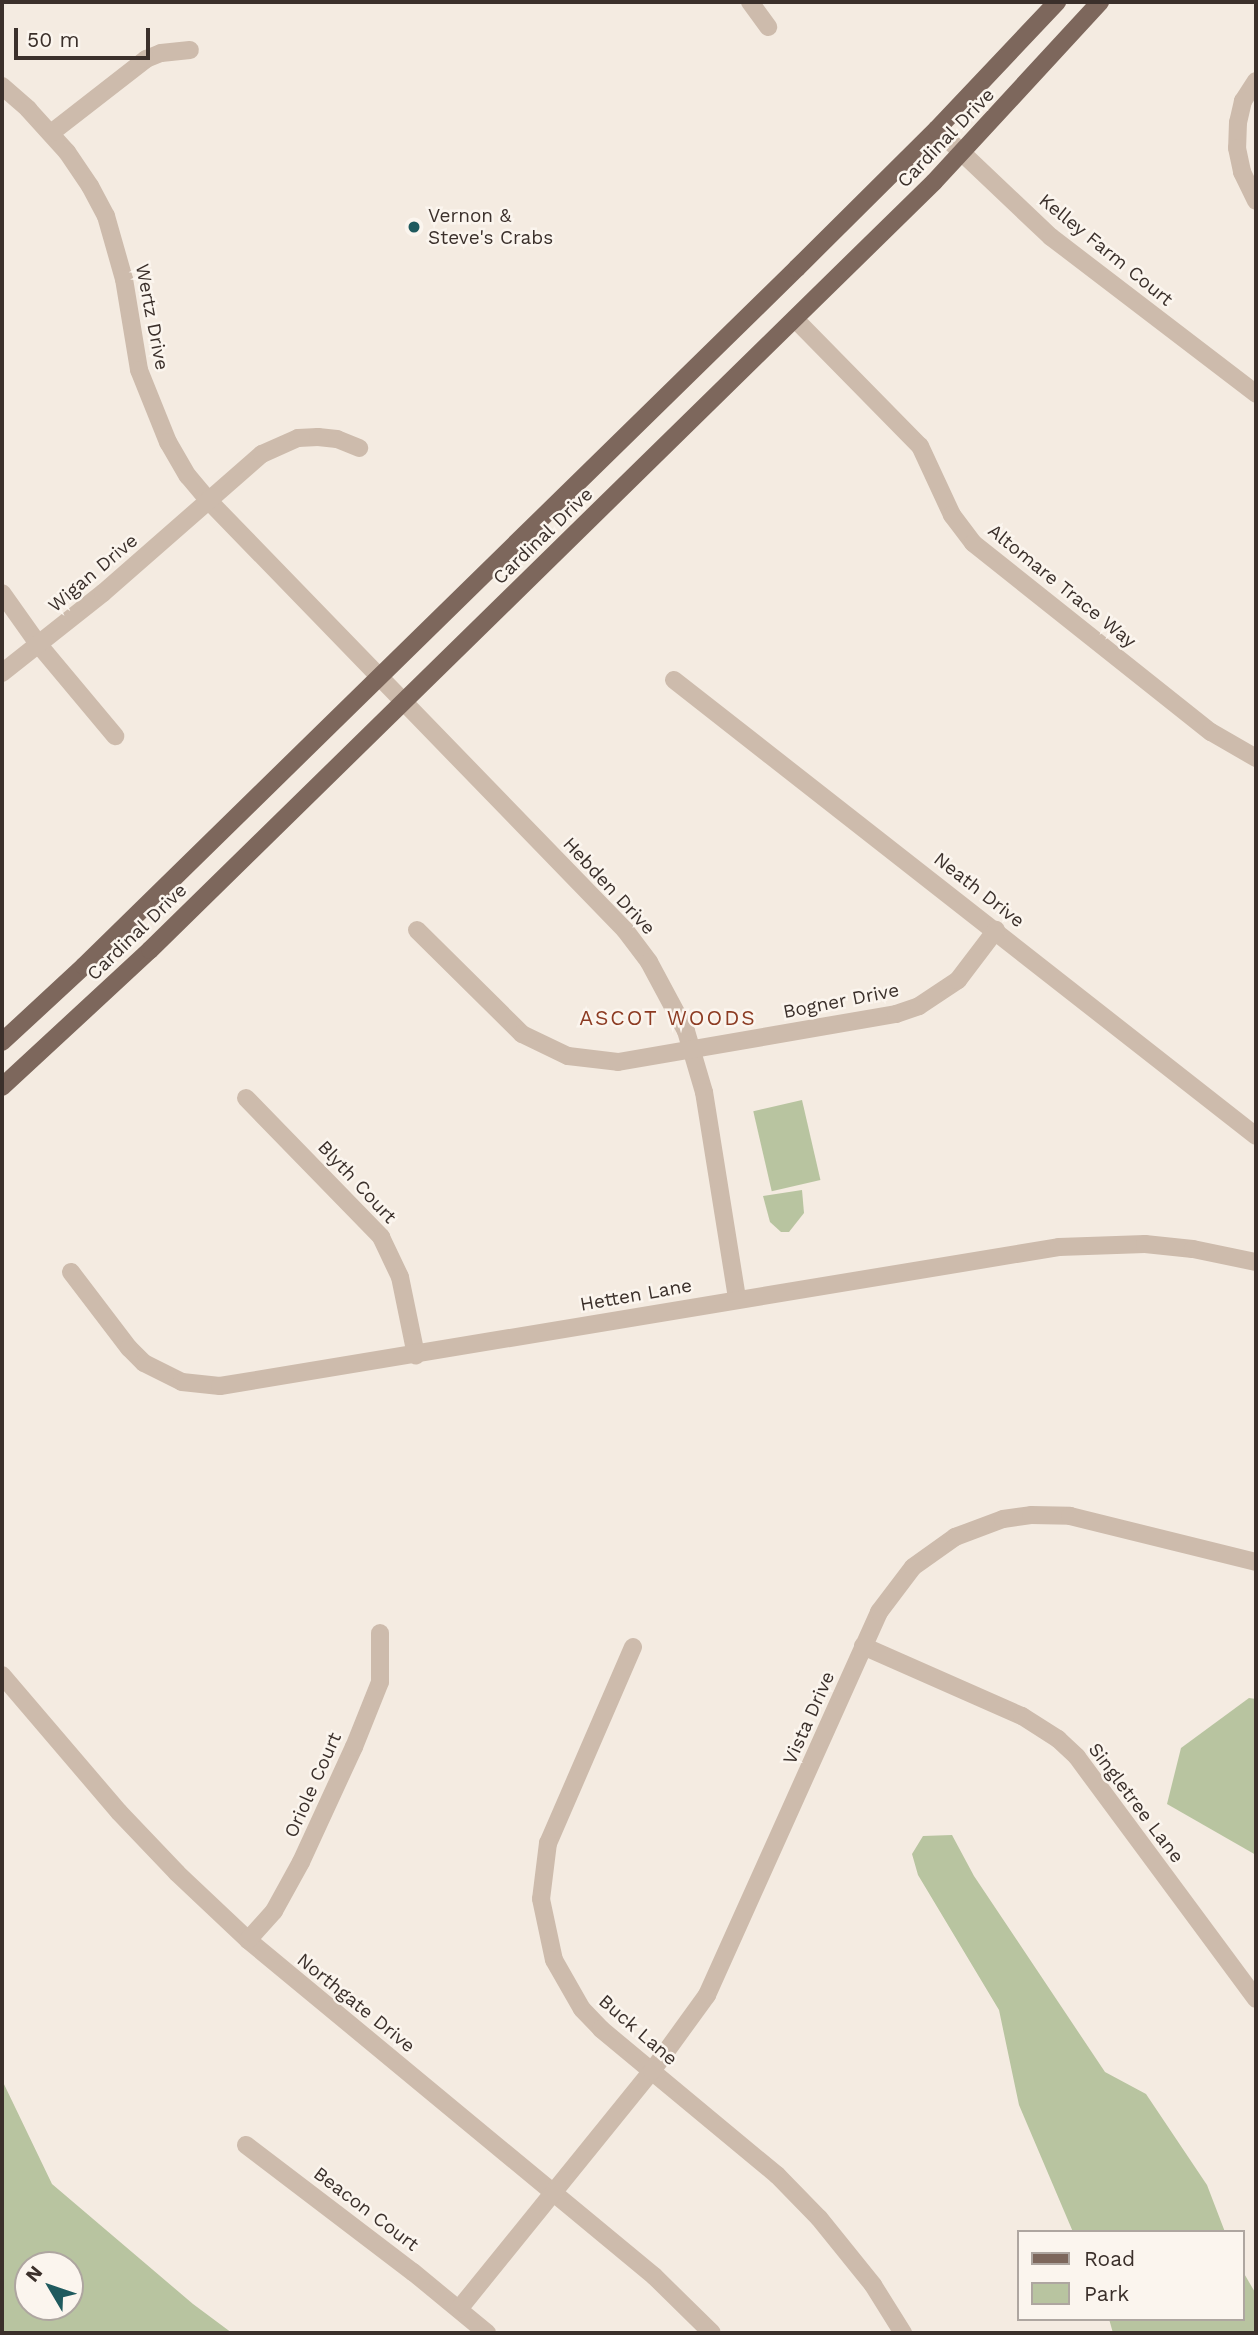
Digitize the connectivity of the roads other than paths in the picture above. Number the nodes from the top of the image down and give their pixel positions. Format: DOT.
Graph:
graph roads {
  1 [pos="750,2"];
  2 [pos="1057,2"];
  3 [pos="1100,2"];
  4 [pos="768,27"];
  5 [pos="190,50"];
  6 [pos="1256,81"];
  7 [pos="2,86"];
  8 [pos="937,129"];
  9 [pos="51,133"];
  10 [pos="963,153"];
  11 [pos="1256,201"];
  12 [pos="795,319"];
  13 [pos="1256,394"];
  14 [pos="359,448"];
  15 [pos="208,500"];
  16 [pos="2,593"];
  17 [pos="39,645"];
  18 [pos="2,673"];
  19 [pos="379,678"];
  20 [pos="674,680"];
  21 [pos="403,702"];
  22 [pos="115,736"];
  23 [pos="1256,758"];
  24 [pos="418,930"];
  25 [pos="996,930"];
  26 [pos="2,1042"];
  27 [pos="693,1050"];
  28 [pos="2,1087"];
  29 [pos="246,1098"];
  30 [pos="1256,1136"];
  31 [pos="1256,1262"];
  32 [pos="71,1272"];
  33 [pos="737,1299"];
  34 [pos="416,1354"];
  35 [pos="1256,1562"];
  36 [pos="380,1633"];
  37 [pos="863,1646"];
  38 [pos="633,1647"];
  39 [pos="2,1675"];
  40 [pos="248,1940"];
  41 [pos="1256,2000"];
  42 [pos="652,2071"];
  43 [pos="246,2145"];
  44 [pos="554,2192"];
  45 [pos="458,2309"];
  46 [pos="487,2333"];
  47 [pos="712,2333"];
  48 [pos="903,2333"];
  1 -- 4 [label="street"];
  2 -- 8 [label="main road, Cardinal Drive"];
  3 -- 10 [label="main road, Cardinal Drive"];
  5 -- 9 [label="street"];
  6 -- 11 [label="street"];
  7 -- 9 [label="street, Wertz Drive"];
  8 -- 10 [label="street, Kelley Farm Court"];
  8 -- 19 [label="main road, Cardinal Drive"];
  9 -- 15 [label="street, Wertz Drive"];
  10 -- 12 [label="main road, Cardinal Drive"];
  10 -- 13 [label="street, Kelley Farm Court"];
  12 -- 21 [label="main road, Cardinal Drive"];
  12 -- 23 [label="street, Altomare Trace Way"];
  14 -- 15 [label="street, Wigan Drive"];
  15 -- 17 [label="street, Wigan Drive"];
  15 -- 19 [label="street, Wertz Drive"];
  16 -- 17 [label="street"];
  17 -- 18 [label="street, Wigan Drive"];
  17 -- 22 [label="street"];
  19 -- 21 [label="street, Hebden Drive"];
  19 -- 26 [label="main road, Cardinal Drive"];
  20 -- 25 [label="street, Neath Drive"];
  21 -- 27 [label="street, Hebden Drive"];
  21 -- 28 [label="main road, Cardinal Drive"];
  24 -- 27 [label="street, Bogner Drive"];
  25 -- 27 [label="street, Bogner Drive"];
  25 -- 30 [label="street, Neath Drive"];
  27 -- 33 [label="street, Hebden Drive"];
  29 -- 34 [label="street, Blyth Court"];
  31 -- 33 [label="street, Hetten Lane"];
  32 -- 34 [label="street, Hetten Lane"];
  33 -- 34 [label="street, Hetten Lane"];
  35 -- 37 [label="street, Vista Drive"];
  36 -- 40 [label="street, Oriole Court"];
  37 -- 41 [label="street, Singletree Lane"];
  37 -- 42 [label="street, Vista Drive"];
  38 -- 42 [label="street, Buck Lane"];
  39 -- 40 [label="street, Northgate Drive"];
  40 -- 44 [label="street, Northgate Drive"];
  42 -- 44 [label="street, Vista Drive"];
  42 -- 48 [label="street, Buck Lane"];
  43 -- 45 [label="street, Beacon Court"];
  44 -- 45 [label="street"];
  44 -- 47 [label="street, Northgate Drive"];
  45 -- 46 [label="street, Beacon Court"];
}
